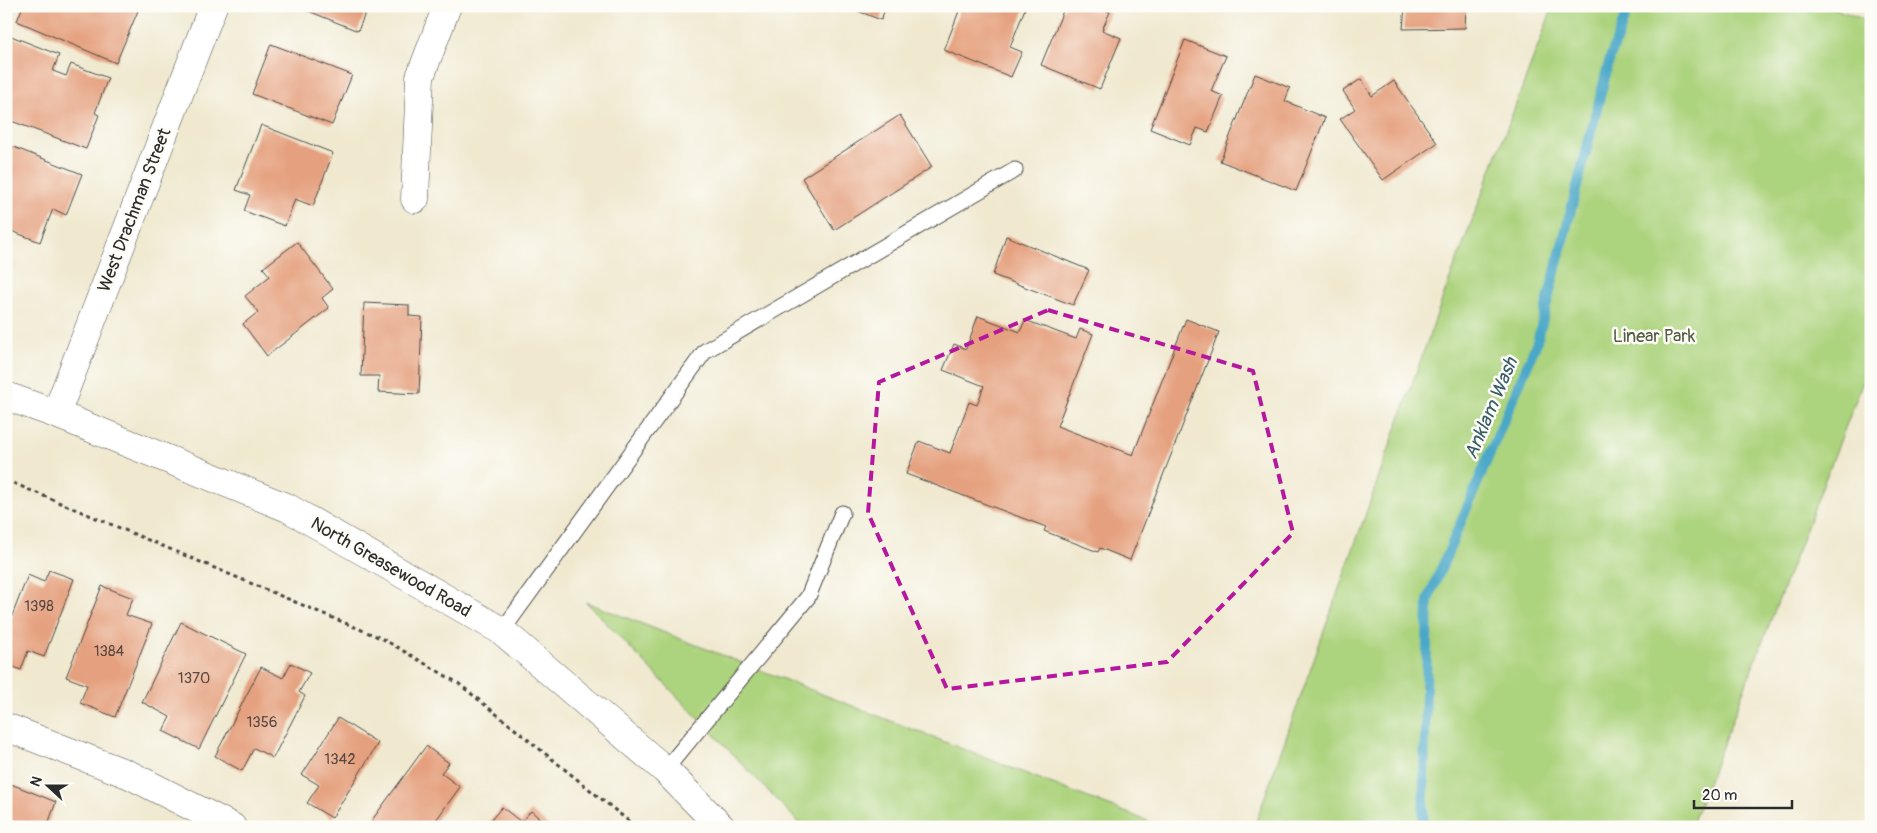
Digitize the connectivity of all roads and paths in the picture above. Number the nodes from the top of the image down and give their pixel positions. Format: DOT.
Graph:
graph roads {
  1 [pos="213,6"];
  2 [pos="447,6"];
  3 [pos="1015,170"];
  4 [pos="415,199"];
  5 [pos="6,396"];
  6 [pos="56,414"];
  7 [pos="6,480"];
  8 [pos="842,513"];
  9 [pos="502,631"];
  10 [pos="6,728"];
  11 [pos="665,770"];
  12 [pos="232,827"];
  13 [pos="636,827"];
  14 [pos="721,827"];
  1 -- 6 [label="street, West Drachman Street"];
  2 -- 4 [label="street"];
  3 -- 9 [label="lane"];
  5 -- 6 [label="street, North Greasewood Road"];
  6 -- 9 [label="street, North Greasewood Road"];
  7 -- 13 [label="path"];
  8 -- 11 [label="lane"];
  9 -- 11 [label="street, North Greasewood Road"];
  10 -- 12 [label="street"];
  11 -- 14 [label="street, North Greasewood Road"];
}
